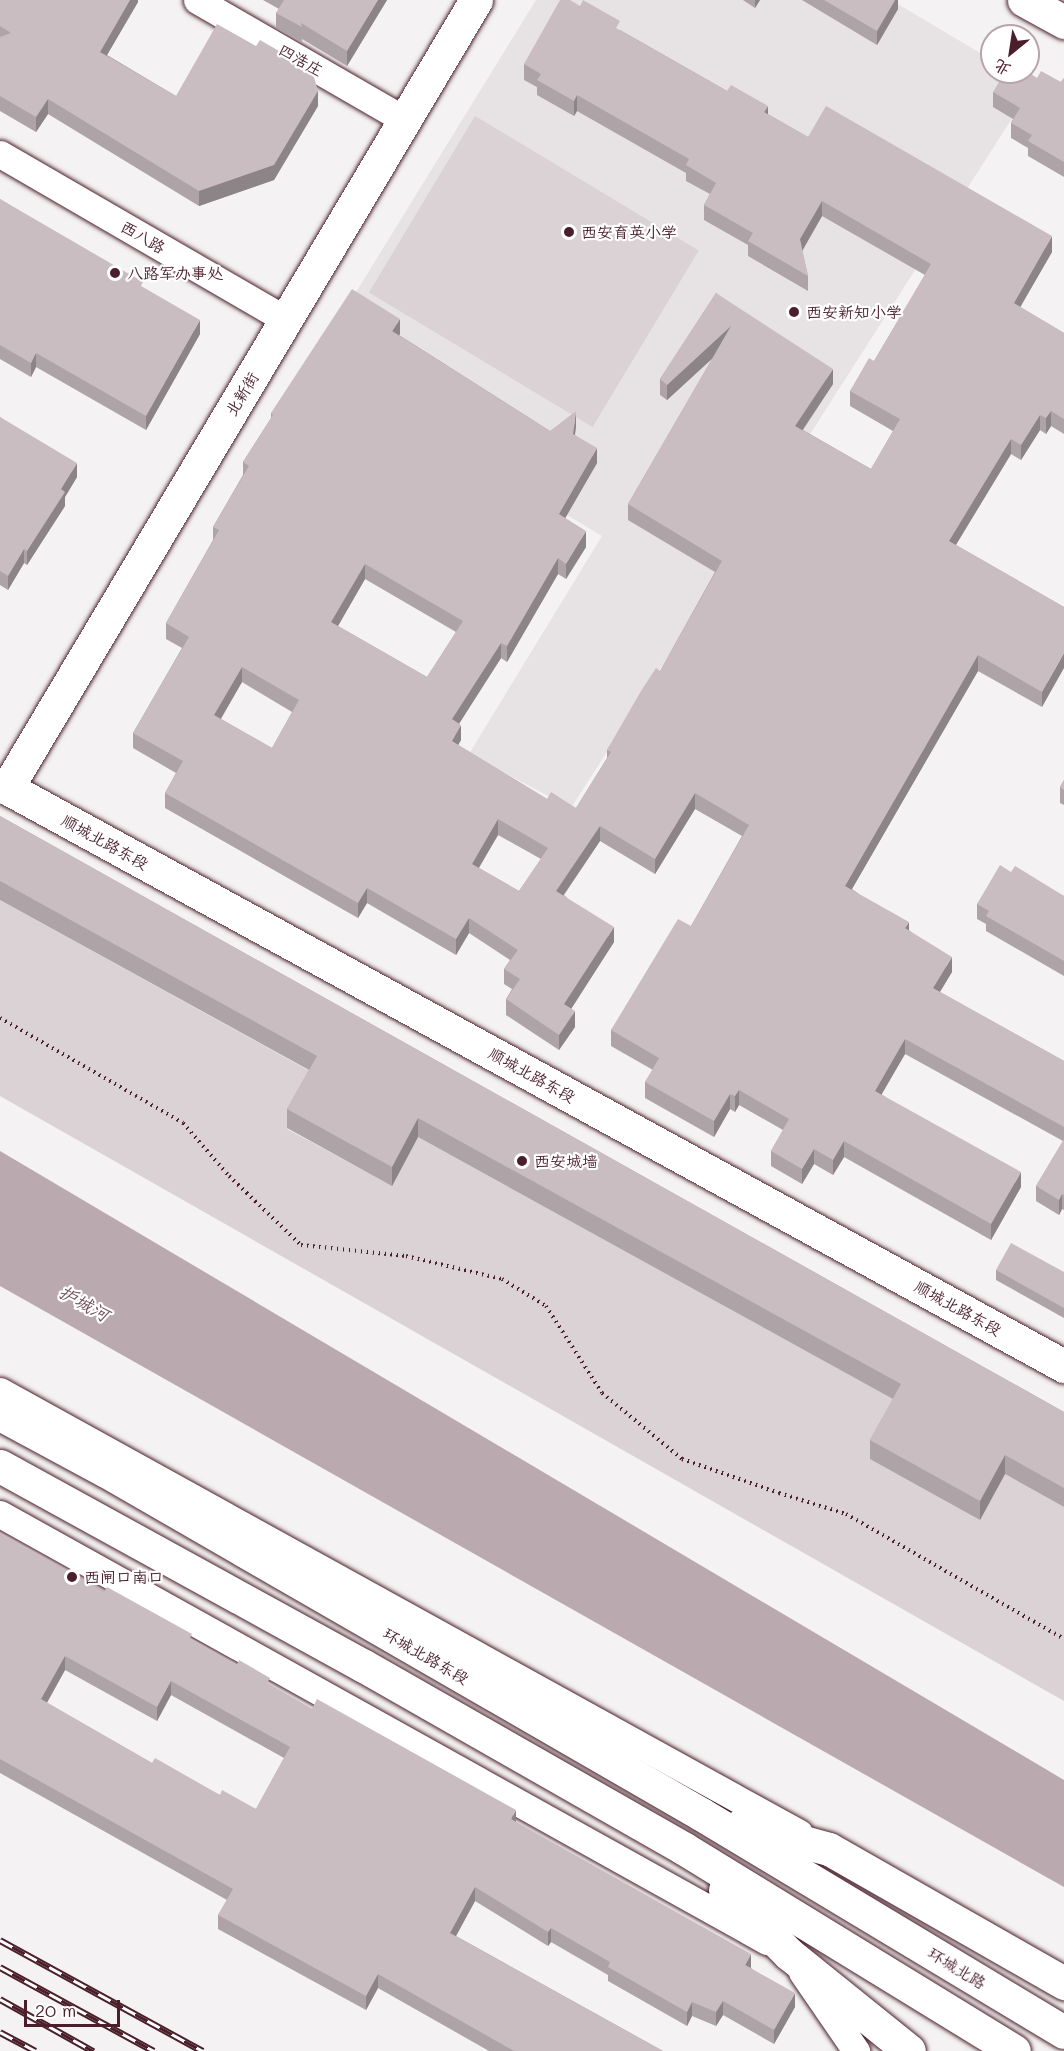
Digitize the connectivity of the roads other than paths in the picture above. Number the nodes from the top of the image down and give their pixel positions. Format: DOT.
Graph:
graph roads {
  1 [pos="197,0"];
  2 [pos="476,0"];
  3 [pos="1024,0"];
  4 [pos="1064,22"];
  5 [pos="405,120"];
  6 [pos="0,154"];
  7 [pos="286,320"];
  8 [pos="4,786"];
  9 [pos="1064,1366"];
  10 [pos="0,1391"];
  11 [pos="0,1414"];
  12 [pos="0,1466"];
  13 [pos="0,1514"];
  14 [pos="701,1814"];
  15 [pos="683,1848"];
  16 [pos="829,1849"];
  17 [pos="849,1904"];
  18 [pos="789,1954"];
  19 [pos="1064,1983"];
  20 [pos="1064,2032"];
  21 [pos="856,2051"];
  22 [pos="909,2051"];
  23 [pos="1014,2051"];
  1 -- 5 [label="street, 四浩庄"];
  2 -- 5 [label="main road, 北新街"];
  3 -- 4 [label="main road"];
  5 -- 7 [label="main road, 北新街"];
  6 -- 7 [label="street, 西八路"];
  7 -- 8 [label="main road, 北新街"];
  8 -- 9 [label="main road, 顺城北路东段"];
  10 -- 16 [label="street"];
  11 -- 14 [label="main road, 环城北路东段"];
  12 -- 15 [label="main road"];
  13 -- 18 [label="street"];
  14 -- 16 [label="main road"];
  14 -- 17 [label="main road, 环城北路东段"];
  15 -- 18 [label="main road"];
  15 -- 23 [label="main road"];
  16 -- 19 [label="main road"];
  17 -- 20 [label="main road, 环城北路"];
  18 -- 21 [label="street"];
  18 -- 22 [label="main road"];
}
